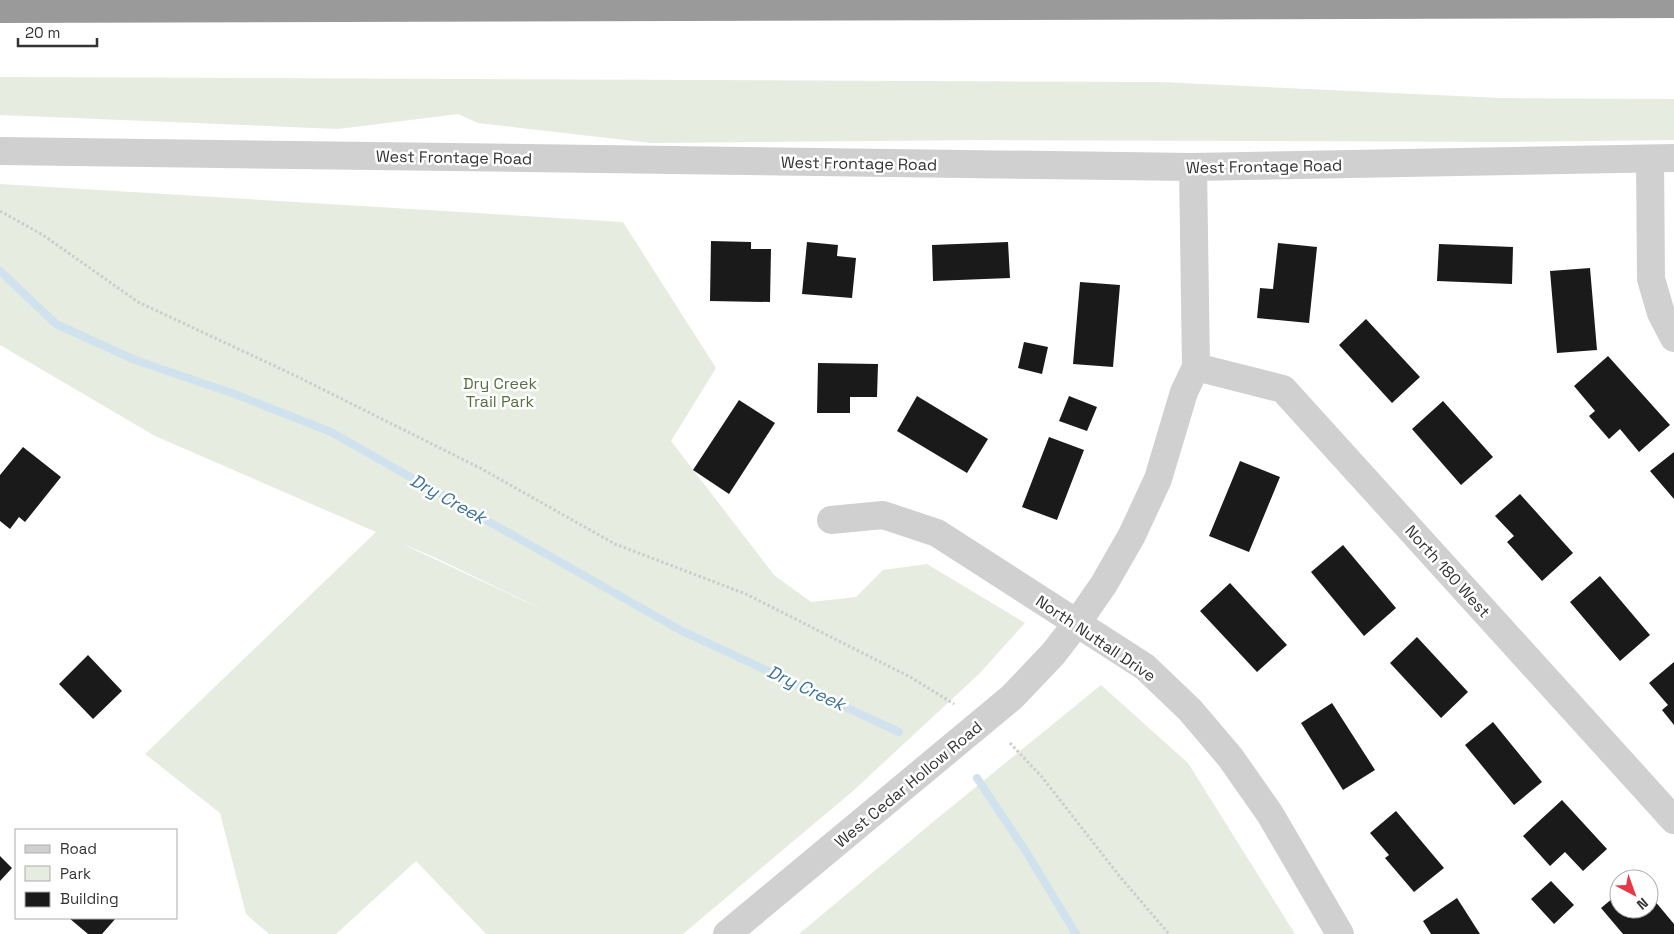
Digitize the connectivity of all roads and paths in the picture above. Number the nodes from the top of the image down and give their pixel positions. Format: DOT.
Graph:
graph roads {
  1 [pos="1674,4"];
  2 [pos="0,9"];
  3 [pos="0,151"];
  4 [pos="1662,159"];
  5 [pos="1193,167"];
  6 [pos="0,211"];
  7 [pos="1674,338"];
  8 [pos="1196,367"];
  9 [pos="831,520"];
  10 [pos="1077,623"];
  11 [pos="954,704"];
  12 [pos="1010,743"];
  13 [pos="1674,820"];
  14 [pos="727,934"];
  15 [pos="1169,934"];
  16 [pos="1340,934"];
  1 -- 2 [label="highway"];
  3 -- 5 [label="street, West Frontage Road"];
  4 -- 5 [label="street, West Frontage Road"];
  4 -- 7 [label="street"];
  5 -- 8 [label="street"];
  6 -- 11 [label="path"];
  8 -- 10 [label="street, West Cedar Hollow Road"];
  8 -- 13 [label="street, North 180 West"];
  9 -- 10 [label="street, North Nuttall Drive"];
  10 -- 14 [label="street, West Cedar Hollow Road"];
  10 -- 16 [label="street, North Nuttall Drive"];
  12 -- 15 [label="path"];
}
